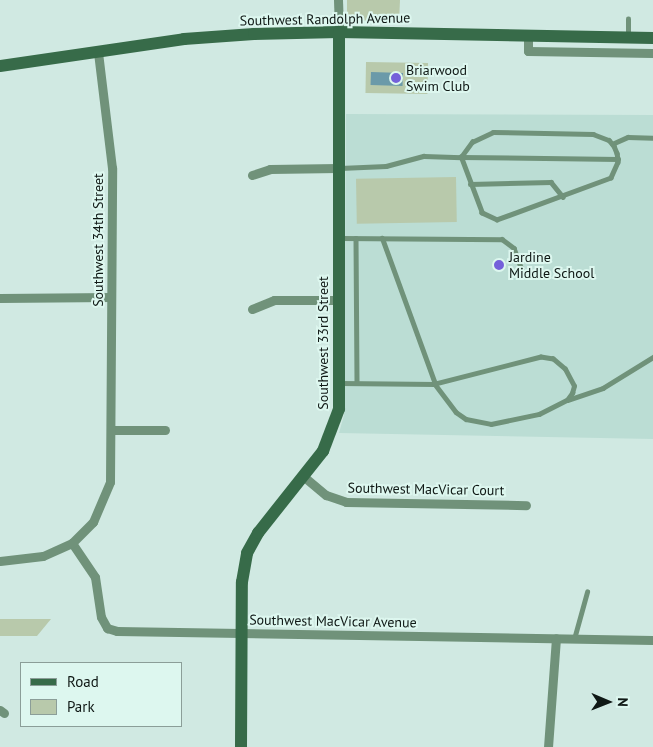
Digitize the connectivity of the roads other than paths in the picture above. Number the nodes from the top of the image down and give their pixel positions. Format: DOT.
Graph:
graph roads {
  1 [pos="338,0"];
  2 [pos="628,19"];
  3 [pos="339,32"];
  4 [pos="528,36"];
  5 [pos="628,37"];
  6 [pos="653,38"];
  7 [pos="98,52"];
  8 [pos="653,53"];
  9 [pos="0,66"];
  10 [pos="653,138"];
  11 [pos="612,144"];
  12 [pos="462,158"];
  13 [pos="618,159"];
  14 [pos="338,168"];
  15 [pos="252,175"];
  16 [pos="470,184"];
  17 [pos="563,197"];
  18 [pos="339,238"];
  19 [pos="356,238"];
  20 [pos="382,238"];
  21 [pos="523,273"];
  22 [pos="111,297"];
  23 [pos="0,298"];
  24 [pos="338,300"];
  25 [pos="252,309"];
  26 [pos="653,357"];
  27 [pos="339,383"];
  28 [pos="357,383"];
  29 [pos="435,384"];
  30 [pos="567,400"];
  31 [pos="112,430"];
  32 [pos="165,430"];
  33 [pos="303,476"];
  34 [pos="526,505"];
  35 [pos="72,543"];
  36 [pos="0,561"];
  37 [pos="587,592"];
  38 [pos="241,633"];
  39 [pos="556,638"];
  40 [pos="574,639"];
  41 [pos="653,640"];
  42 [pos="240,747"];
  43 [pos="548,747"];
  1 -- 3 [label="street, Southwest 33rd Street"];
  2 -- 5 [label="lane"];
  3 -- 4 [label="street, Southwest Randolph Avenue"];
  3 -- 7 [label="street, Southwest Randolph Avenue"];
  3 -- 14 [label="street, Southwest 33rd Street"];
  4 -- 5 [label="street, Southwest Randolph Avenue"];
  4 -- 8 [label="street"];
  5 -- 6 [label="street, Southwest Randolph Avenue"];
  7 -- 9 [label="street, Southwest Randolph Avenue"];
  7 -- 22 [label="street, Southwest 34th Street"];
  10 -- 11 [label="lane"];
  11 -- 12 [label="lane"];
  11 -- 13 [label="lane"];
  12 -- 13 [label="lane"];
  12 -- 14 [label="lane"];
  12 -- 16 [label="lane"];
  13 -- 17 [label="lane"];
  14 -- 15 [label="street"];
  14 -- 18 [label="street, Southwest 33rd Street"];
  16 -- 17 [label="lane"];
  16 -- 17 [label="lane"];
  18 -- 19 [label="lane"];
  18 -- 24 [label="street, Southwest 33rd Street"];
  19 -- 20 [label="lane"];
  19 -- 28 [label="lane"];
  20 -- 21 [label="lane"];
  20 -- 29 [label="lane"];
  22 -- 23 [label="street"];
  22 -- 31 [label="street, Southwest 34th Street"];
  24 -- 25 [label="street"];
  24 -- 27 [label="street, Southwest 33rd Street"];
  26 -- 30 [label="lane"];
  27 -- 28 [label="lane"];
  27 -- 33 [label="street, Southwest 33rd Street"];
  28 -- 29 [label="lane"];
  29 -- 30 [label="lane"];
  29 -- 30 [label="lane"];
  31 -- 32 [label="street"];
  31 -- 35 [label="street, Southwest 34th Street"];
  33 -- 34 [label="street, Southwest MacVicar Court"];
  33 -- 38 [label="street, Southwest 33rd Street"];
  35 -- 36 [label="street"];
  35 -- 38 [label="street, Southwest MacVicar Avenue"];
  37 -- 40 [label="lane"];
  38 -- 39 [label="street, Southwest MacVicar Avenue"];
  38 -- 42 [label="street, Southwest 33rd Street"];
  39 -- 40 [label="street, Southwest MacVicar Avenue"];
  39 -- 43 [label="street"];
  40 -- 41 [label="street, Southwest MacVicar Avenue"];
}
